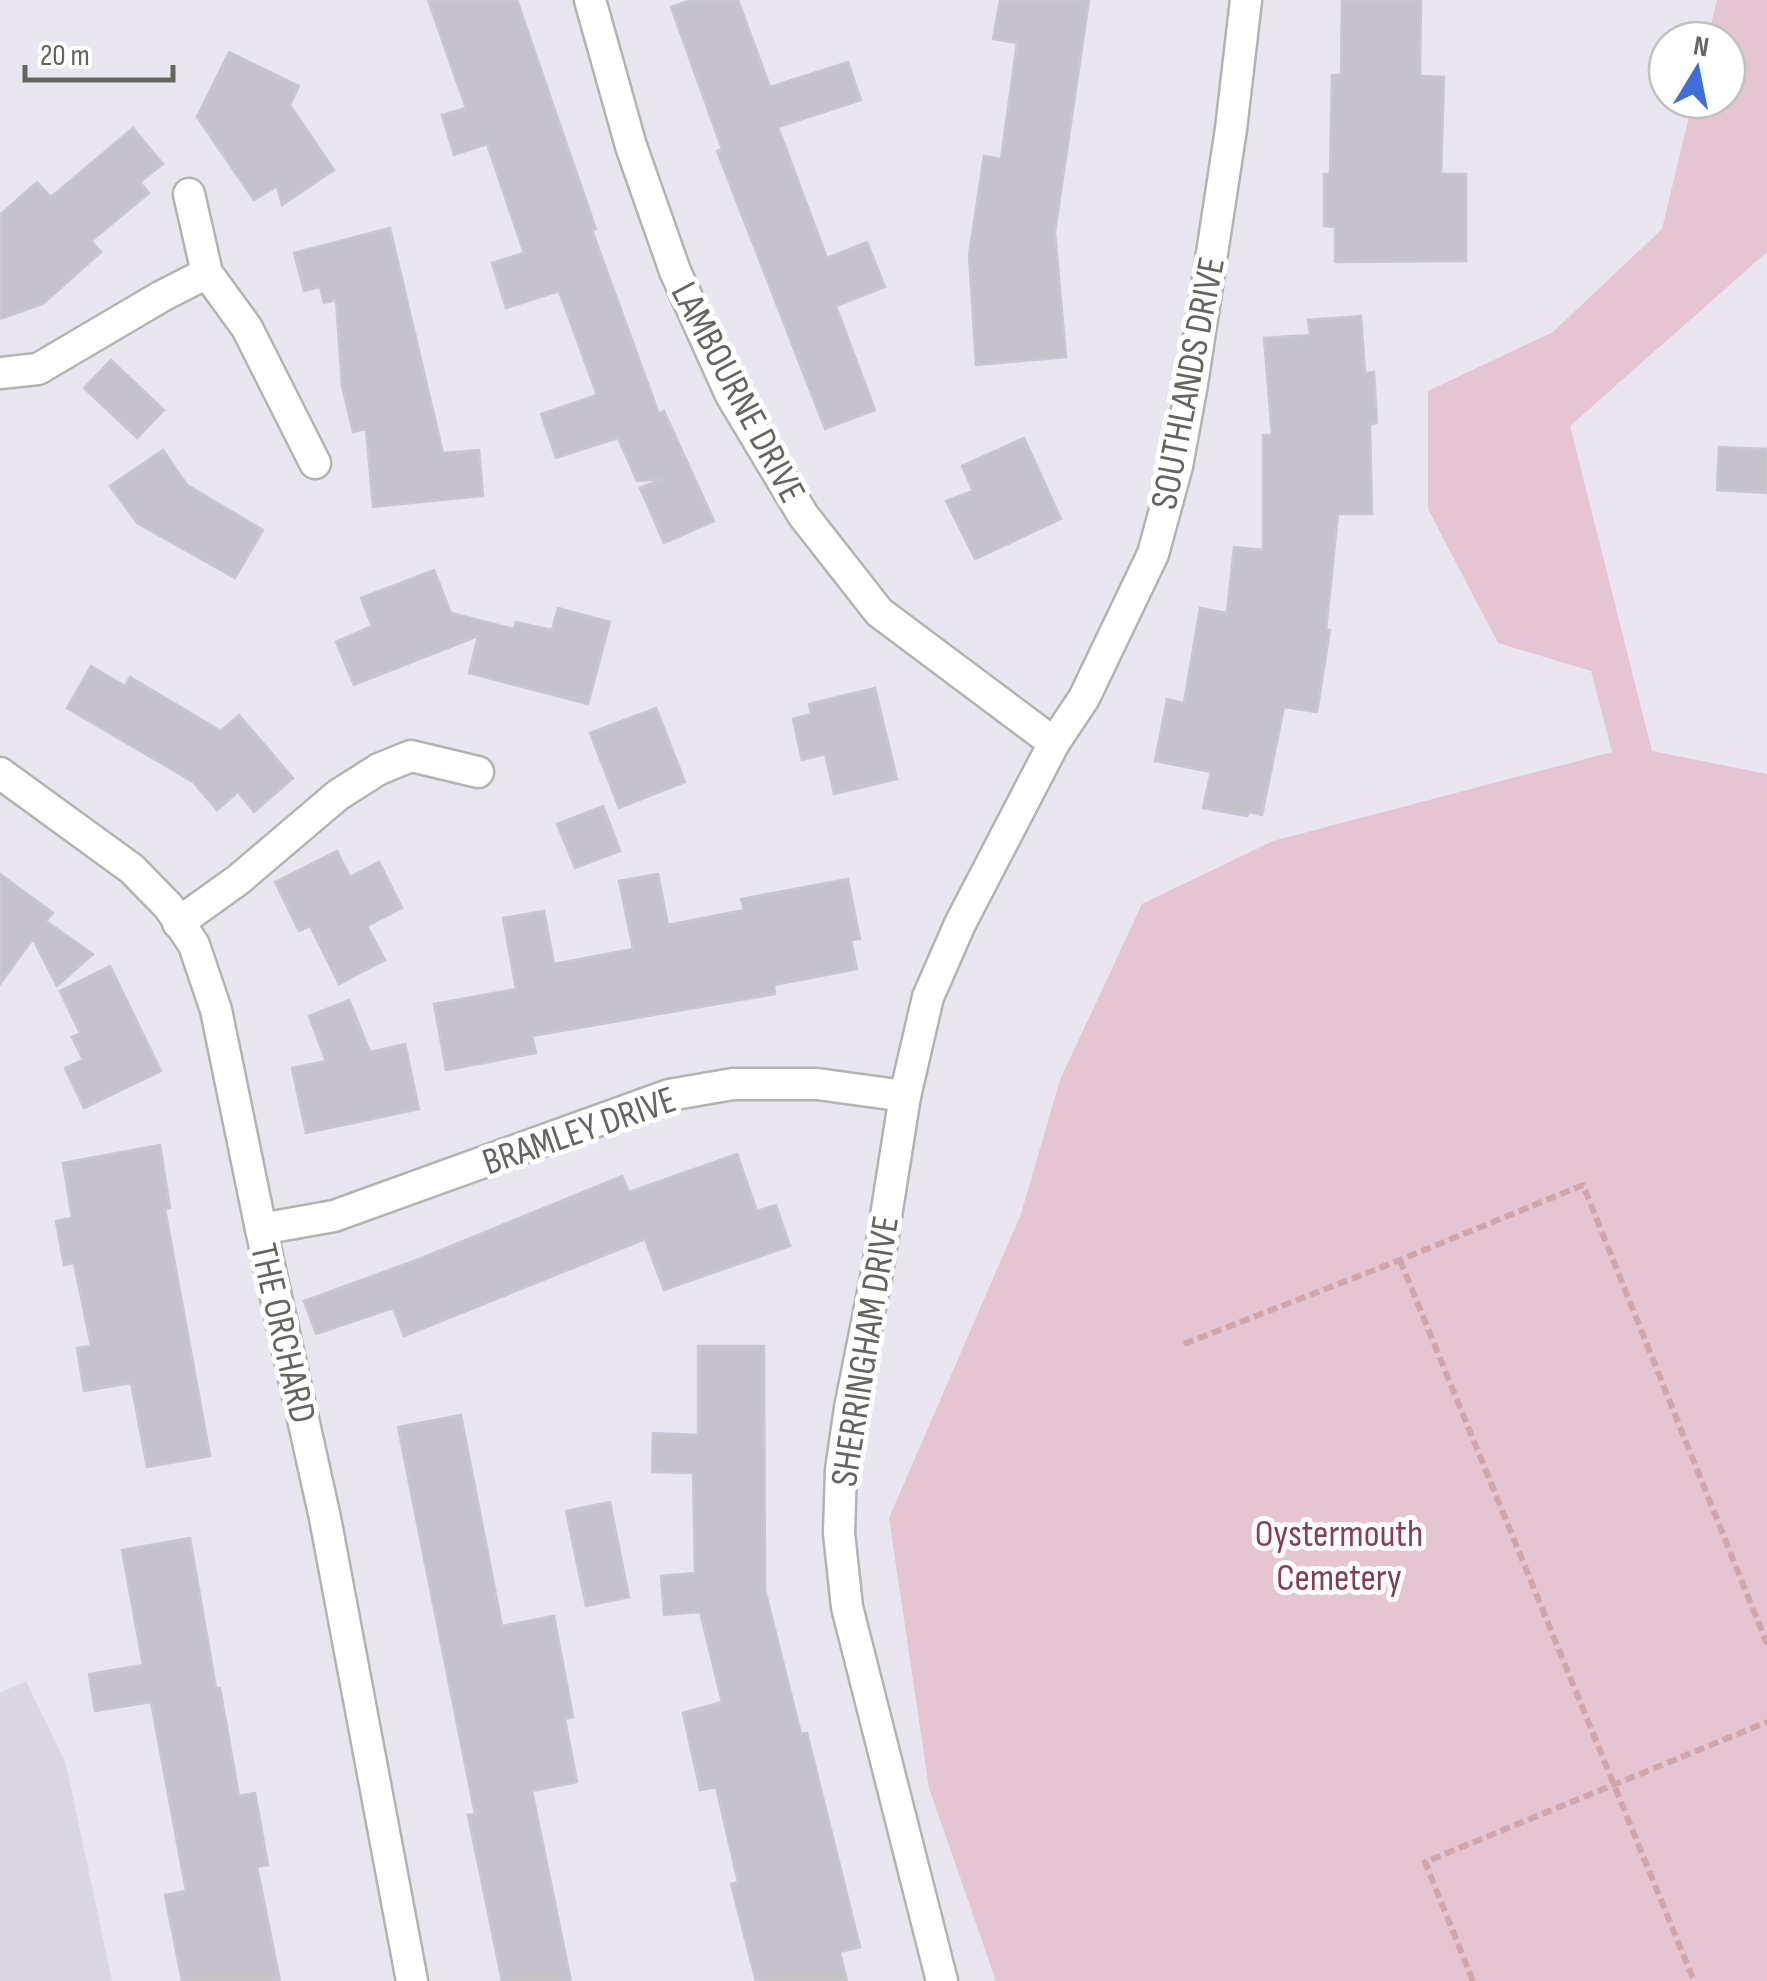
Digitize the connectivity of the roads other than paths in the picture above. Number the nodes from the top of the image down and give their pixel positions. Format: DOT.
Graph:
graph roads {
  1 [pos="590,0"];
  2 [pos="1246,0"];
  3 [pos="189,194"];
  4 [pos="207,274"];
  5 [pos="0,372"];
  6 [pos="316,463"];
  7 [pos="1054,743"];
  8 [pos="478,772"];
  9 [pos="0,773"];
  10 [pos="178,922"];
  11 [pos="904,1096"];
  12 [pos="261,1229"];
  13 [pos="412,1981"];
  14 [pos="942,1981"];
  1 -- 7 [label="street, LAMBOURNE DRIVE"];
  2 -- 7 [label="street, SOUTHLANDS DRIVE"];
  3 -- 4 [label="street"];
  4 -- 5 [label="street"];
  4 -- 6 [label="street"];
  7 -- 11 [label="street, SHERRINGHAM DRIVE"];
  8 -- 10 [label="street"];
  9 -- 10 [label="street, THE ORCHARD"];
  10 -- 12 [label="street, THE ORCHARD"];
  11 -- 12 [label="street, BRAMLEY DRIVE"];
  11 -- 14 [label="street, SHERRINGHAM DRIVE"];
  12 -- 13 [label="street, THE ORCHARD"];
}
